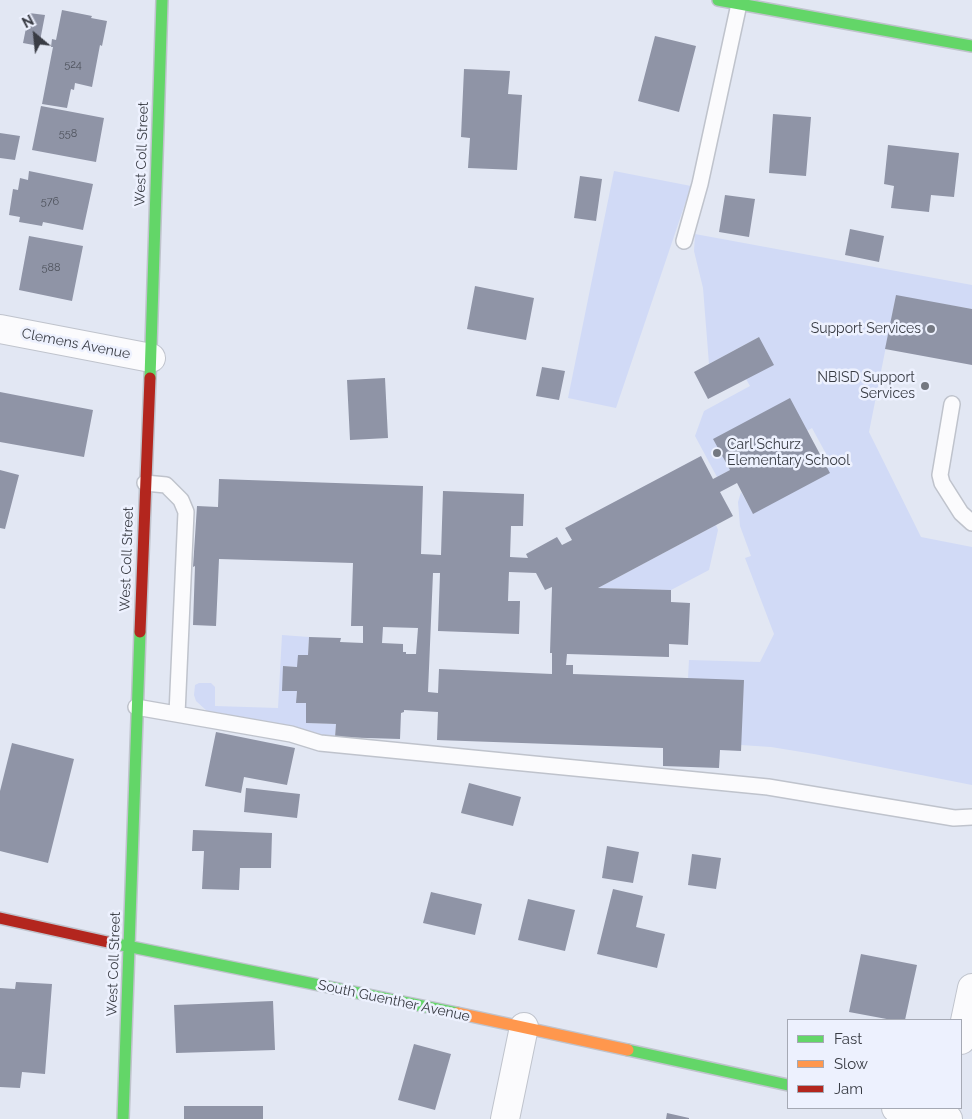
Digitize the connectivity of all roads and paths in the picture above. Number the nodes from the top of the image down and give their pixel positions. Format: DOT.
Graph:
graph roads {
  1 [pos="162,0"];
  2 [pos="718,0"];
  3 [pos="739,4"];
  4 [pos="972,46"];
  5 [pos="684,241"];
  6 [pos="0,329"];
  7 [pos="151,358"];
  8 [pos="952,404"];
  9 [pos="145,483"];
  10 [pos="972,523"];
  11 [pos="136,707"];
  12 [pos="178,714"];
  13 [pos="972,818"];
  14 [pos="0,918"];
  15 [pos="130,947"];
  16 [pos="972,988"];
  17 [pos="524,1027"];
  18 [pos="962,1035"];
  19 [pos="787,1084"];
  20 [pos="902,1109"];
  21 [pos="946,1116"];
  22 [pos="123,1119"];
  23 [pos="505,1119"];
  1 -- 7 [label="street, West Coll Street"];
  2 -- 3 [label="street"];
  3 -- 4 [label="street"];
  3 -- 5 [label="lane"];
  6 -- 7 [label="street, Clemens Avenue"];
  7 -- 9 [label="street, West Coll Street"];
  8 -- 10 [label="lane"];
  9 -- 11 [label="street, West Coll Street"];
  9 -- 12 [label="lane"];
  11 -- 12 [label="lane"];
  11 -- 15 [label="street, West Coll Street"];
  12 -- 13 [label="lane"];
  14 -- 15 [label="street, South Guenther Avenue"];
  15 -- 17 [label="street, South Guenther Avenue"];
  15 -- 22 [label="street, West Coll Street"];
  16 -- 18 [label="street"];
  17 -- 19 [label="street, South Guenther Avenue"];
  17 -- 23 [label="street"];
  20 -- 21 [label="street"];
}
